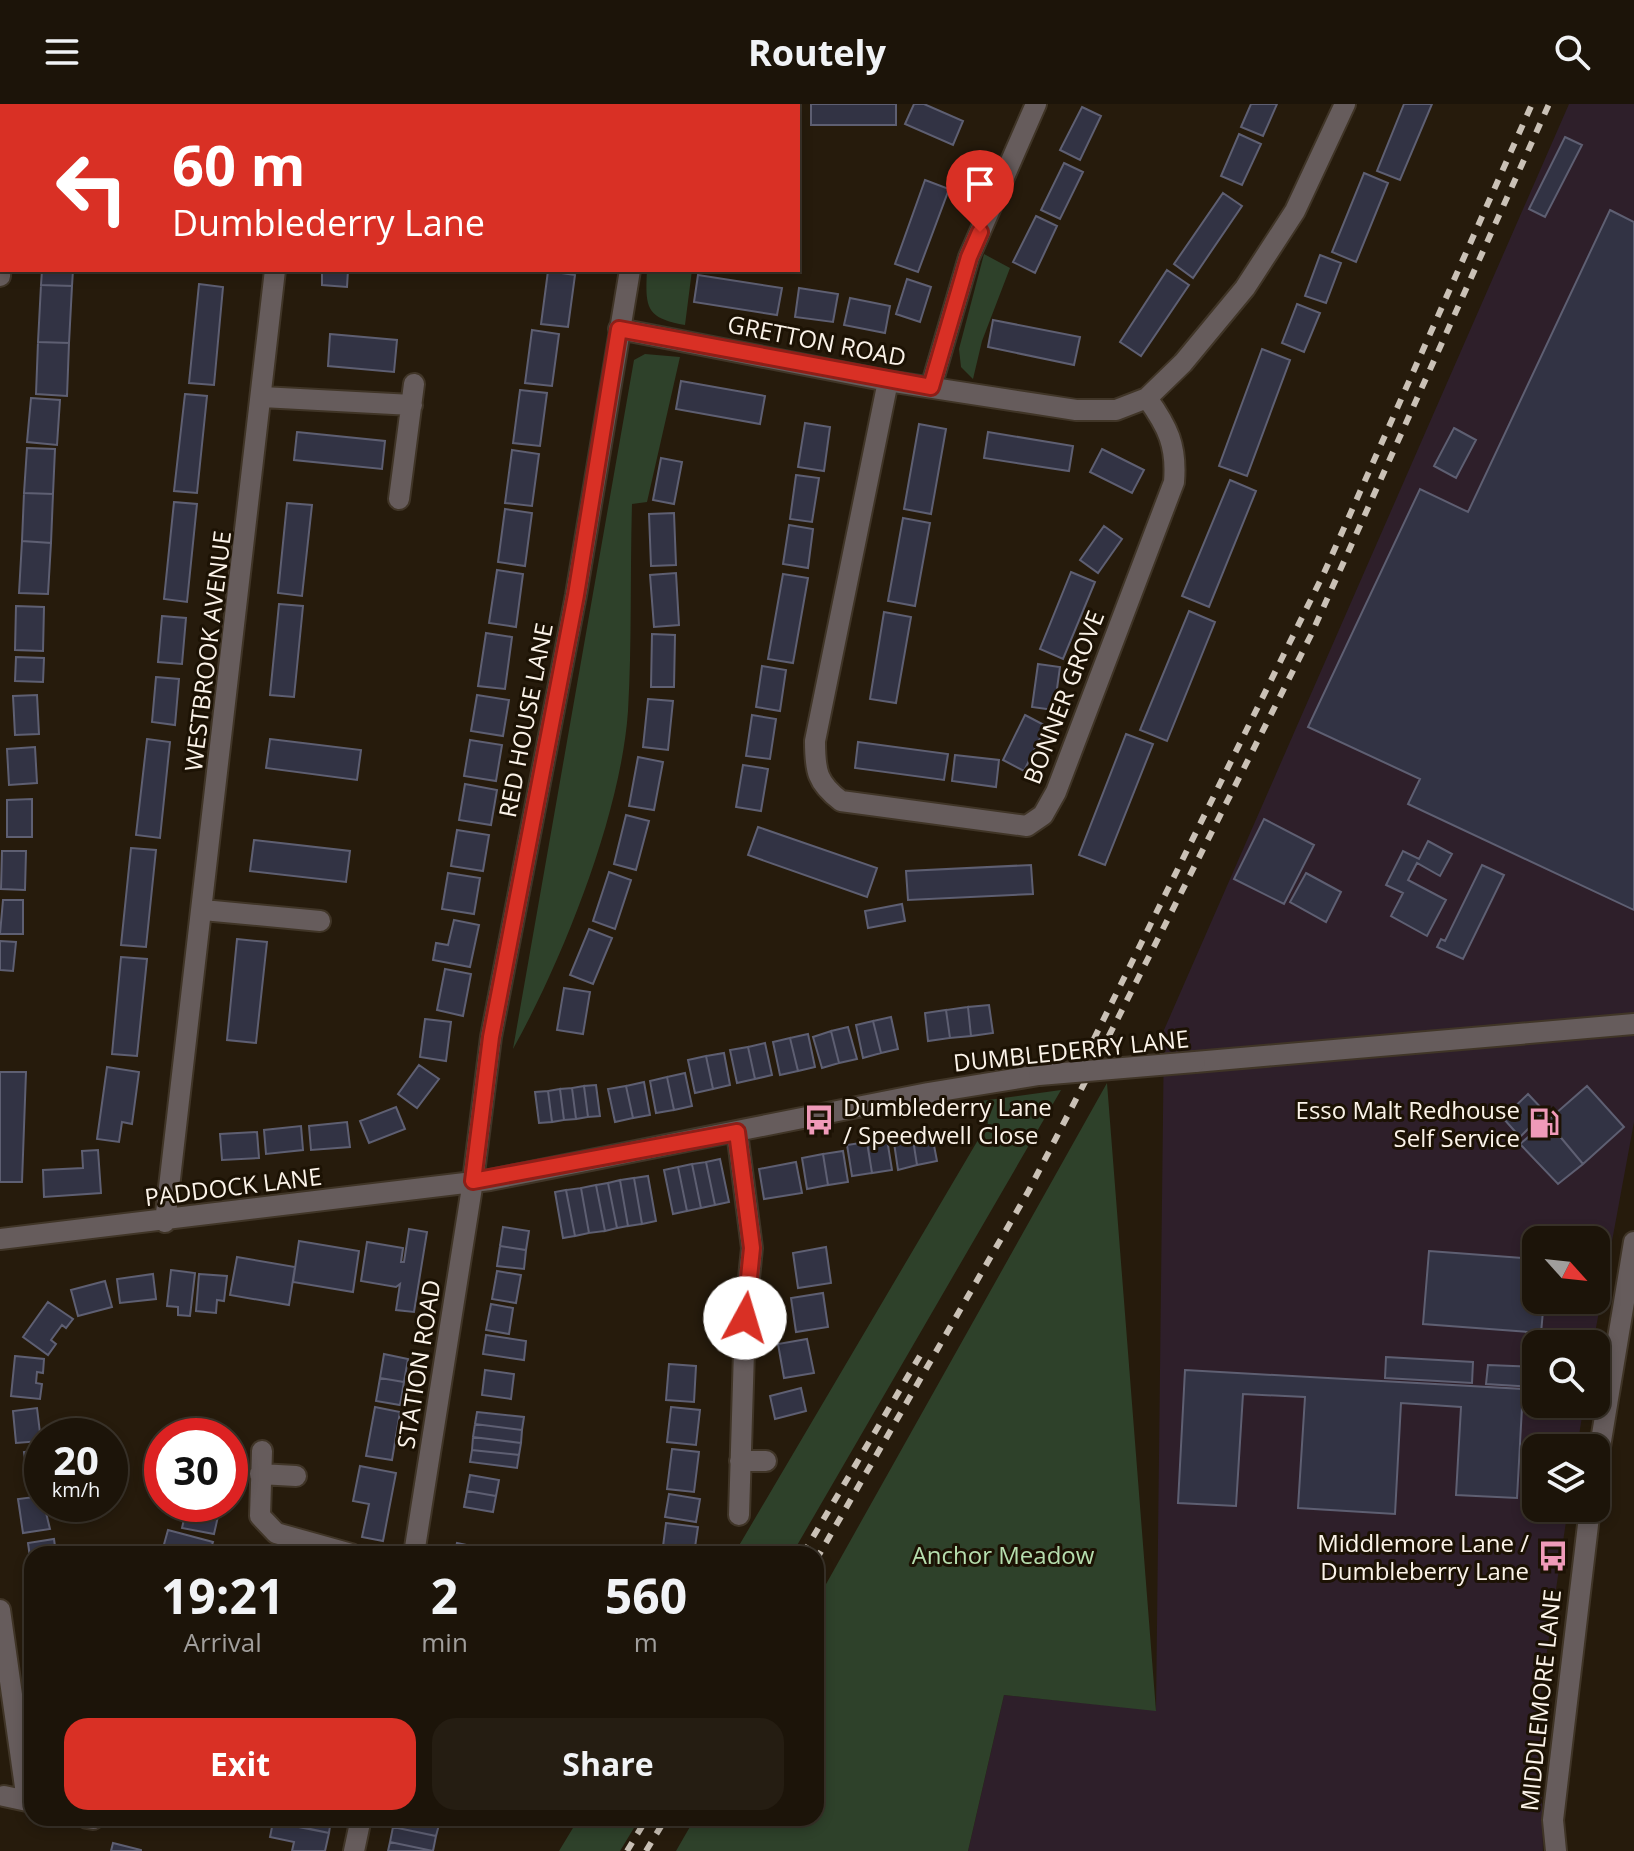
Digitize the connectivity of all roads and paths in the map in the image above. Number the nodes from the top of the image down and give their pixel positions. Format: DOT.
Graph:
graph roads {
  1 [pos="1036,104"];
  2 [pos="1345,104"];
  3 [pos="275,272"];
  4 [pos="630,272"];
  5 [pos="619,329"];
  6 [pos="888,381"];
  7 [pos="414,384"];
  8 [pos="931,387"];
  9 [pos="262,397"];
  10 [pos="1147,398"];
  11 [pos="412,405"];
  12 [pos="399,499"];
  13 [pos="203,910"];
  14 [pos="320,921"];
  15 [pos="1634,1024"];
  16 [pos="737,1132"];
  17 [pos="473,1181"];
  18 [pos="165,1222"];
  19 [pos="0,1239"];
  20 [pos="1634,1242"];
  21 [pos="1602,1434"];
  22 [pos="262,1451"];
  23 [pos="740,1461"];
  24 [pos="766,1461"];
  25 [pos="260,1474"];
  26 [pos="296,1476"];
  27 [pos="739,1515"];
  28 [pos="1588,1522"];
  29 [pos="322,1546"];
  30 [pos="415,1546"];
  31 [pos="0,1610"];
  32 [pos="24,1769"];
  33 [pos="4,1796"];
  34 [pos="24,1801"];
  35 [pos="359,1826"];
  36 [pos="354,1851"];
  37 [pos="1556,1851"];
  1 -- 8 [label="street"];
  2 -- 10 [label="street"];
  3 -- 9 [label="street, WESTBROOK AVENUE"];
  4 -- 5 [label="street, RED HOUSE LANE"];
  5 -- 6 [label="street, GRETTON ROAD"];
  5 -- 17 [label="street, RED HOUSE LANE"];
  6 -- 8 [label="street, GRETTON ROAD"];
  6 -- 10 [label="street, BONNER GROVE"];
  7 -- 11 [label="street"];
  8 -- 10 [label="street, GRETTON ROAD"];
  9 -- 11 [label="street"];
  9 -- 13 [label="street, WESTBROOK AVENUE"];
  11 -- 12 [label="street"];
  13 -- 14 [label="street"];
  13 -- 18 [label="street, WESTBROOK AVENUE"];
  15 -- 16 [label="street, DUMBLEDERRY LANE, bridge"];
  16 -- 17 [label="street, DUMBLEDERRY LANE"];
  16 -- 23 [label="street"];
  17 -- 18 [label="street, PADDOCK LANE"];
  17 -- 30 [label="street, STATION ROAD"];
  18 -- 19 [label="street, PADDOCK LANE"];
  20 -- 21 [label="street"];
  22 -- 25 [label="street"];
  23 -- 24 [label="street"];
  23 -- 27 [label="street"];
  25 -- 26 [label="street"];
  25 -- 29 [label="street"];
  28 -- 37 [label="street, MIDDLEMORE LANE"];
  31 -- 32 [label="street"];
  33 -- 34 [label="street"];
  35 -- 36 [label="street"];
}
